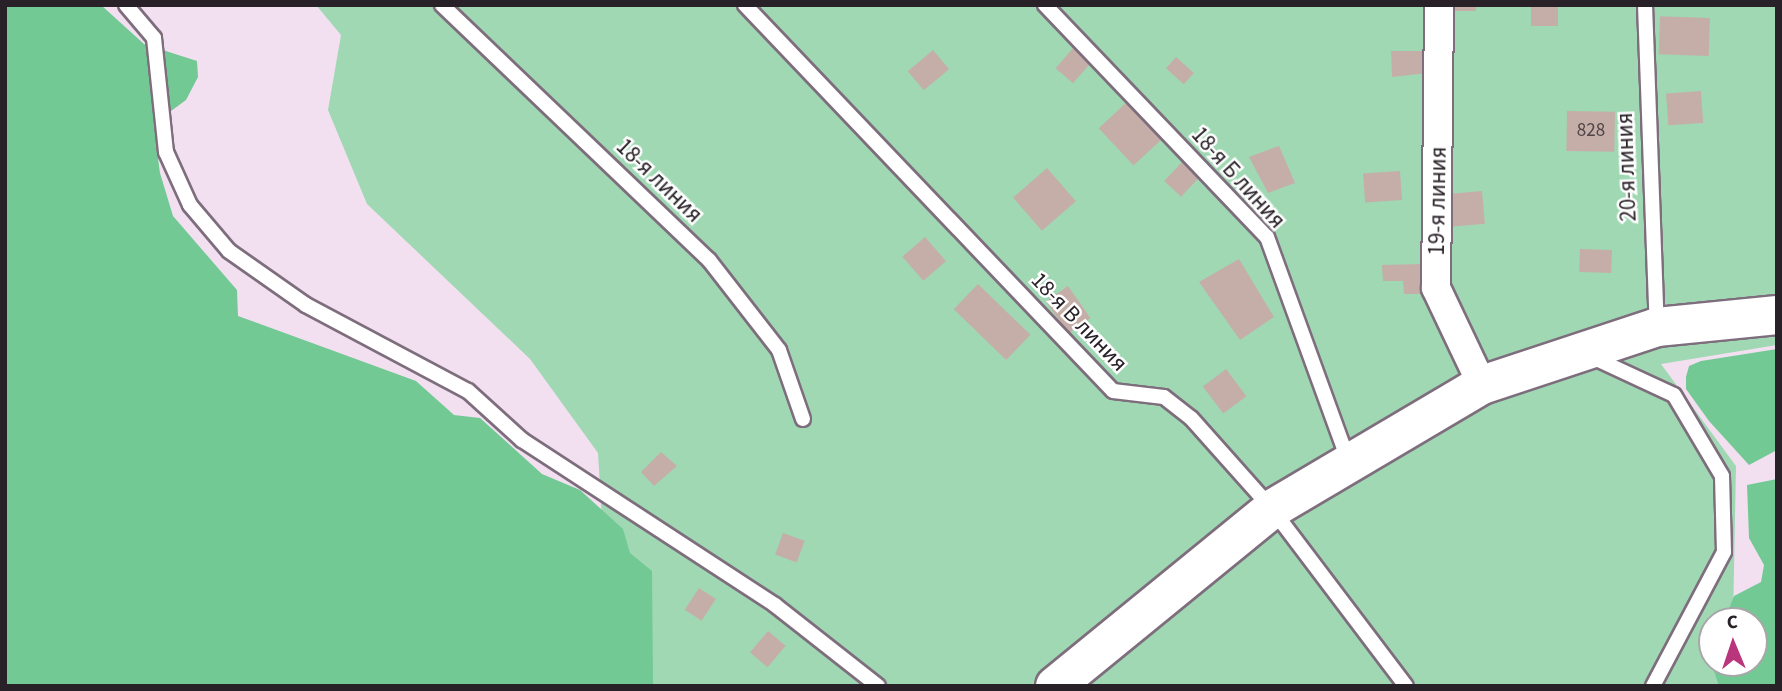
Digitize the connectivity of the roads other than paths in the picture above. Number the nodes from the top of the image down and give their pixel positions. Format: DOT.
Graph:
graph roads {
  1 [pos="126,5"];
  2 [pos="442,5"];
  3 [pos="745,5"];
  4 [pos="1045,5"];
  5 [pos="1439,5"];
  6 [pos="1645,5"];
  7 [pos="1777,315"];
  8 [pos="1657,327"];
  9 [pos="1577,349"];
  10 [pos="1482,386"];
  11 [pos="803,419"];
  12 [pos="1348,460"];
  13 [pos="1272,509"];
  14 [pos="878,686"];
  15 [pos="1055,686"];
  16 [pos="1406,686"];
  17 [pos="1653,686"];
  1 -- 14 [label="lane"];
  2 -- 11 [label="lane, 18-я линия"];
  3 -- 13 [label="lane, 18-я В линия"];
  4 -- 12 [label="lane, 18-я Б линия"];
  5 -- 10 [label="street, 19-я линия"];
  6 -- 8 [label="lane, 20-я линия"];
  7 -- 8 [label="street"];
  8 -- 9 [label="street"];
  9 -- 10 [label="street"];
  9 -- 17 [label="lane"];
  10 -- 12 [label="street"];
  12 -- 13 [label="street"];
  13 -- 15 [label="street"];
  13 -- 16 [label="lane, 18-я В линия"];
}
